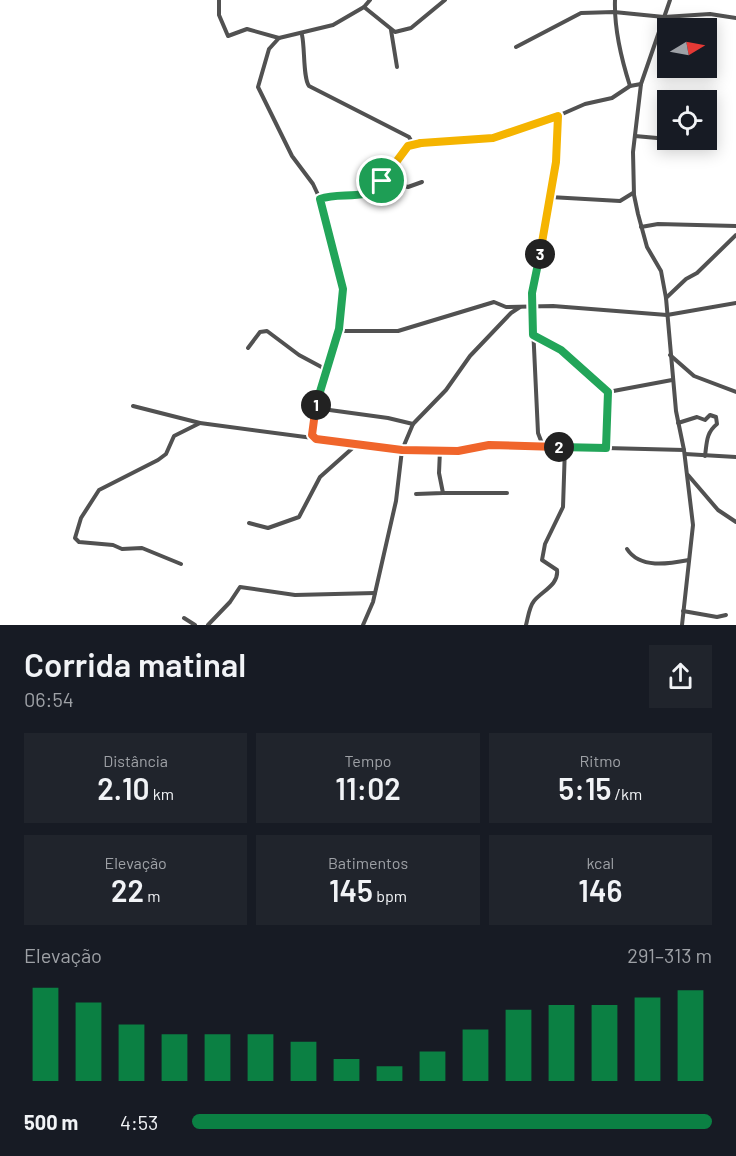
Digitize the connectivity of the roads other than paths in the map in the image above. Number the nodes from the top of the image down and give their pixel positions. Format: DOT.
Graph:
graph roads {
  1 [pos="219,0"];
  2 [pos="370,0"];
  3 [pos="446,0"];
  4 [pos="615,0"];
  5 [pos="670,0"];
  6 [pos="364,7"];
  7 [pos="614,12"];
  8 [pos="664,17"];
  9 [pos="736,18"];
  10 [pos="391,30"];
  11 [pos="302,34"];
  12 [pos="279,38"];
  13 [pos="516,47"];
  14 [pos="397,67"];
  15 [pos="641,84"];
  16 [pos="630,86"];
  17 [pos="558,116"];
  18 [pos="635,136"];
  19 [pos="657,138"];
  20 [pos="413,144"];
  21 [pos="382,181"];
  22 [pos="422,182"];
  23 [pos="634,192"];
  24 [pos="550,197"];
  25 [pos="320,199"];
  26 [pos="736,226"];
  27 [pos="641,227"];
  28 [pos="736,235"];
  29 [pos="666,298"];
  30 [pos="736,303"];
  31 [pos="532,305"];
  32 [pos="521,306"];
  33 [pos="667,315"];
  34 [pos="338,331"];
  35 [pos="533,335"];
  36 [pos="248,348"];
  37 [pos="670,355"];
  38 [pos="327,370"];
  39 [pos="672,380"];
  40 [pos="608,392"];
  41 [pos="736,392"];
  42 [pos="134,406"];
  43 [pos="315,408"];
  44 [pos="200,423"];
  45 [pos="678,423"];
  46 [pos="413,424"];
  47 [pos="313,438"];
  48 [pos="357,444"];
  49 [pos="543,446"];
  50 [pos="565,447"];
  51 [pos="606,448"];
  52 [pos="402,450"];
  53 [pos="440,450"];
  54 [pos="685,452"];
  55 [pos="705,456"];
  56 [pos="736,457"];
  57 [pos="687,475"];
  58 [pos="443,493"];
  59 [pos="507,493"];
  60 [pos="417,494"];
  61 [pos="736,522"];
  62 [pos="249,523"];
  63 [pos="627,549"];
  64 [pos="689,560"];
  65 [pos="181,564"];
  66 [pos="375,593"];
  67 [pos="682,611"];
  68 [pos="726,615"];
  69 [pos="184,618"];
  70 [pos="195,625"];
  71 [pos="208,625"];
  72 [pos="363,625"];
  73 [pos="526,625"];
  74 [pos="682,625"];
  1 -- 12 [label="street"];
  2 -- 6 [label="street"];
  3 -- 10 [label="street"];
  4 -- 7 [label="street"];
  5 -- 8 [label="street"];
  6 -- 10 [label="street"];
  6 -- 11 [label="street"];
  7 -- 8 [label="street"];
  7 -- 13 [label="street"];
  7 -- 16 [label="street"];
  8 -- 9 [label="street"];
  8 -- 15 [label="street"];
  10 -- 14 [label="street"];
  11 -- 12 [label="street"];
  11 -- 20 [label="street"];
  12 -- 25 [label="street"];
  15 -- 16 [label="street"];
  15 -- 18 [label="street"];
  16 -- 17 [label="street"];
  17 -- 20 [label="street"];
  17 -- 24 [label="street"];
  18 -- 19 [label="street"];
  18 -- 23 [label="street"];
  20 -- 21 [label="street"];
  21 -- 22 [label="street"];
  21 -- 25 [label="street"];
  23 -- 24 [label="street"];
  23 -- 27 [label="street"];
  24 -- 31 [label="street"];
  25 -- 34 [label="street"];
  26 -- 27 [label="street"];
  27 -- 29 [label="street"];
  28 -- 29 [label="street"];
  29 -- 33 [label="street"];
  30 -- 33 [label="street"];
  31 -- 32 [label="street"];
  31 -- 33 [label="street"];
  31 -- 35 [label="street"];
  32 -- 34 [label="street"];
  32 -- 46 [label="street"];
  33 -- 37 [label="street"];
  34 -- 38 [label="street"];
  35 -- 40 [label="street"];
  35 -- 49 [label="street"];
  36 -- 38 [label="street"];
  37 -- 39 [label="street"];
  37 -- 41 [label="street"];
  38 -- 43 [label="street"];
  39 -- 40 [label="street"];
  39 -- 45 [label="street"];
  40 -- 51 [label="street"];
  42 -- 44 [label="street"];
  43 -- 46 [label="street"];
  43 -- 47 [label="street"];
  44 -- 47 [label="street"];
  44 -- 65 [label="street"];
  45 -- 54 [label="street"];
  45 -- 55 [label="street"];
  46 -- 52 [label="street"];
  47 -- 48 [label="street"];
  48 -- 52 [label="street"];
  48 -- 62 [label="street"];
  49 -- 50 [label="street"];
  49 -- 53 [label="street"];
  50 -- 51 [label="street"];
  50 -- 73 [label="street"];
  51 -- 54 [label="street"];
  52 -- 53 [label="street"];
  52 -- 66 [label="street"];
  53 -- 58 [label="street"];
  54 -- 55 [label="street"];
  54 -- 57 [label="street"];
  55 -- 56 [label="street"];
  57 -- 61 [label="street"];
  57 -- 64 [label="street"];
  58 -- 59 [label="street"];
  58 -- 60 [label="street"];
  63 -- 64 [label="street"];
  64 -- 67 [label="street"];
  66 -- 71 [label="street"];
  66 -- 72 [label="street"];
  67 -- 68 [label="street"];
  67 -- 74 [label="street"];
  69 -- 70 [label="street"];
}
